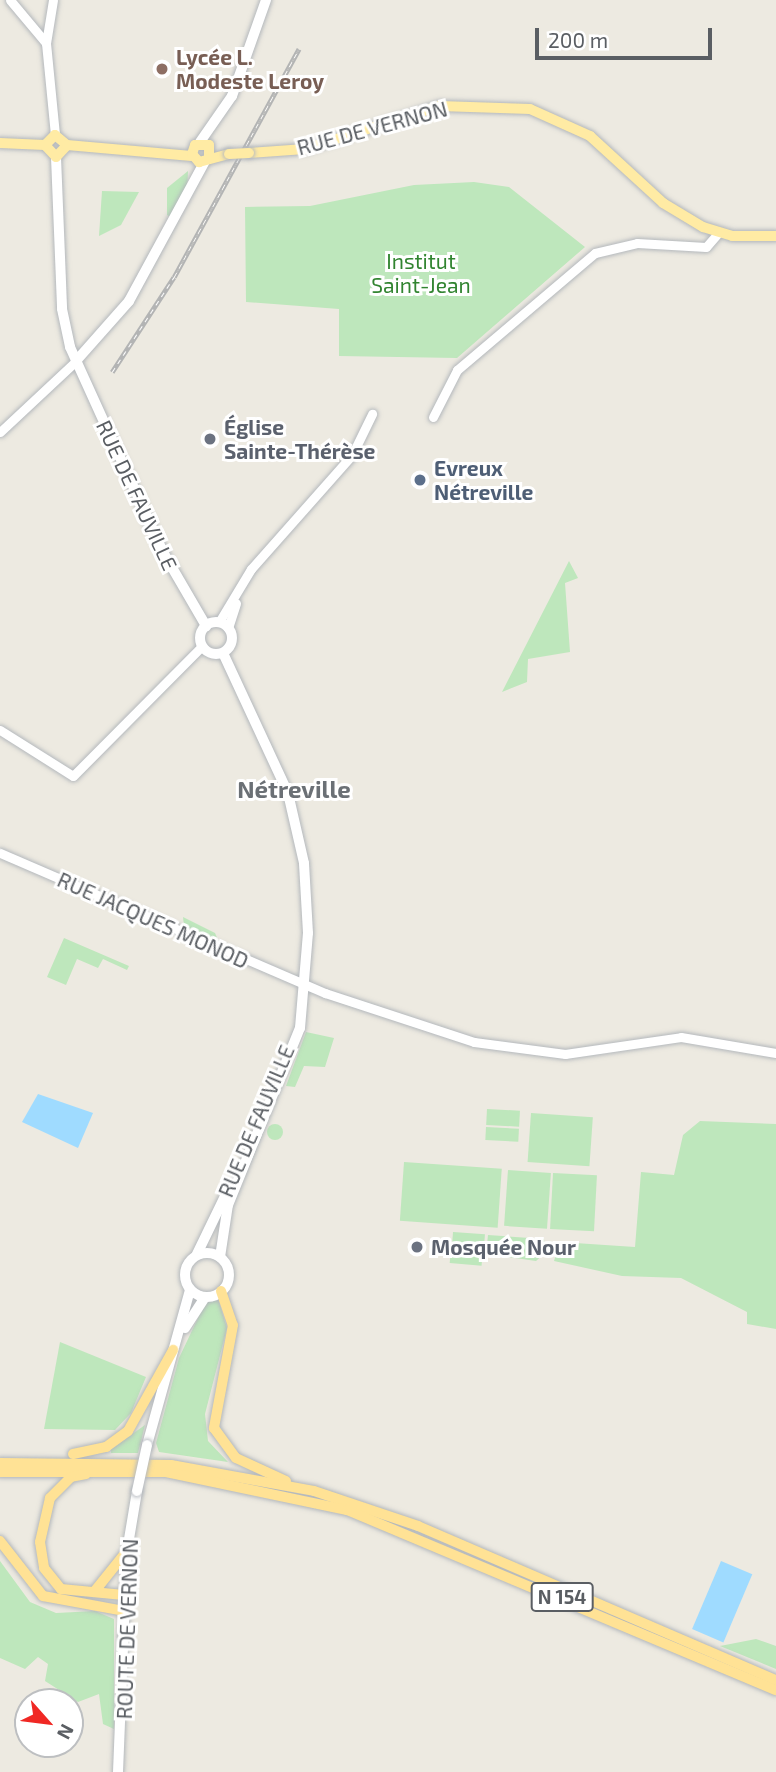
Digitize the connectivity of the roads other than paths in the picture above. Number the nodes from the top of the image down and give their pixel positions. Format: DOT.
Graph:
graph roads {
  1 [pos="10,0"];
  2 [pos="53,0"];
  3 [pos="266,0"];
  4 [pos="46,43"];
  5 [pos="55,135"];
  6 [pos="0,143"];
  7 [pos="45,145"];
  8 [pos="67,145"];
  9 [pos="203,150"];
  10 [pos="57,157"];
  11 [pos="719,232"];
  12 [pos="776,236"];
  13 [pos="76,361"];
  14 [pos="372,414"];
  15 [pos="433,417"];
  16 [pos="0,432"];
  17 [pos="246,578"];
  18 [pos="219,622"];
  19 [pos="206,626"];
  20 [pos="229,628"];
  21 [pos="202,646"];
  22 [pos="222,653"];
  23 [pos="0,730"];
  24 [pos="0,853"];
  25 [pos="307,985"];
  26 [pos="776,1053"];
  27 [pos="197,1254"];
  28 [pos="220,1256"];
  29 [pos="190,1290"];
  30 [pos="222,1291"];
  31 [pos="205,1297"];
  32 [pos="173,1350"];
  33 [pos="46,1460"];
  34 [pos="0,1463"];
  35 [pos="127,1470"];
  36 [pos="0,1472"];
  37 [pos="294,1486"];
  38 [pos="0,1541"];
  39 [pos="127,1551"];
  40 [pos="94,1592"];
  41 [pos="124,1595"];
  42 [pos="124,1611"];
  43 [pos="776,1680"];
  44 [pos="776,1690"];
  45 [pos="118,1772"];
  1 -- 4 [label="street"];
  2 -- 4 [label="street"];
  3 -- 9 [label="main road"];
  4 -- 5 [label="street"];
  5 -- 7 [label="main road"];
  5 -- 8 [label="main road"];
  6 -- 7 [label="main road"];
  7 -- 10 [label="main road"];
  8 -- 9 [label="main road, RUE DE VERNON"];
  8 -- 10 [label="main road"];
  9 -- 11 [label="main road, RUE DE VERNON, bridge"];
  9 -- 13 [label="main road"];
  10 -- 13 [label="main road, RUE DE FAUVILLE"];
  11 -- 12 [label="main road, RUE DE VERNON"];
  11 -- 15 [label="street"];
  13 -- 16 [label="street"];
  13 -- 19 [label="main road, RUE DE FAUVILLE"];
  14 -- 17 [label="street"];
  17 -- 18 [label="street"];
  17 -- 20 [label="street"];
  18 -- 19 [label="main road"];
  18 -- 20 [label="main road"];
  19 -- 21 [label="main road"];
  20 -- 22 [label="main road"];
  21 -- 22 [label="main road"];
  21 -- 23 [label="street"];
  22 -- 25 [label="main road, RUE DE FAUVILLE"];
  24 -- 25 [label="street, RUE JACQUES MONOD"];
  25 -- 26 [label="street, RUE JACQUES MONOD"];
  25 -- 27 [label="main road, RUE DE FAUVILLE"];
  25 -- 28 [label="main road, RUE DE FAUVILLE"];
  27 -- 28 [label="main road"];
  27 -- 29 [label="main road"];
  28 -- 30 [label="main road"];
  29 -- 31 [label="main road"];
  29 -- 32 [label="main road"];
  30 -- 31 [label="main road"];
  30 -- 37 [label="highway"];
  31 -- 32 [label="main road"];
  32 -- 33 [label="highway"];
  32 -- 39 [label="main road, ROUTE DE VERNON, bridge"];
  33 -- 34 [label="highway, N 154"];
  33 -- 37 [label="highway, N 154"];
  35 -- 36 [label="highway, N 154"];
  35 -- 40 [label="highway"];
  35 -- 44 [label="highway, N 154"];
  37 -- 43 [label="highway, N 154"];
  38 -- 42 [label="highway"];
  39 -- 40 [label="highway"];
  39 -- 41 [label="main road, ROUTE DE VERNON"];
  40 -- 41 [label="highway"];
  41 -- 42 [label="main road, ROUTE DE VERNON"];
  42 -- 45 [label="main road, ROUTE DE VERNON"];
}
